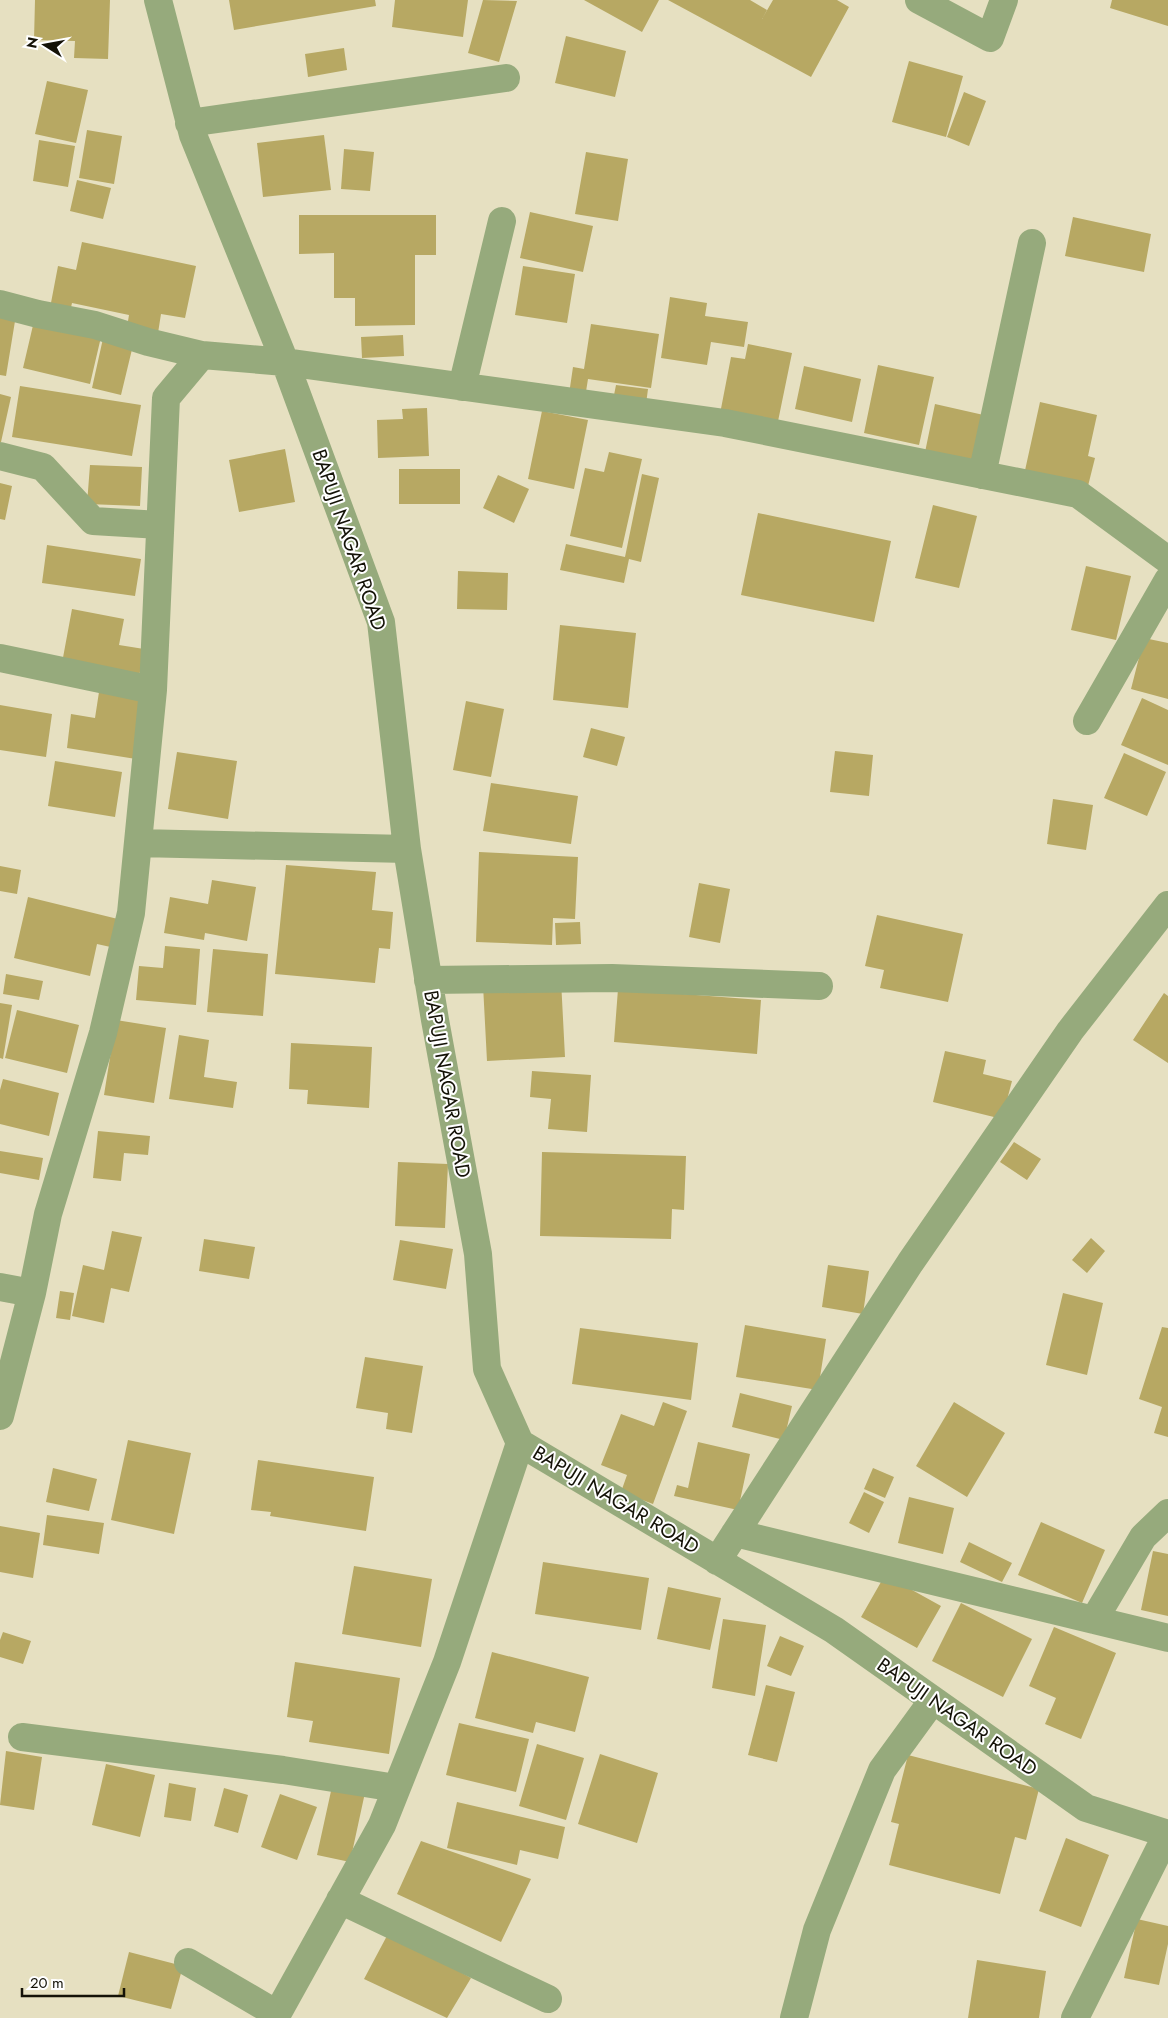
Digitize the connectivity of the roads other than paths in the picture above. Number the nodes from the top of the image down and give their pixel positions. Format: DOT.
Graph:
graph roads {
  1 [pos="158,0"];
  2 [pos="919,0"];
  3 [pos="1004,0"];
  4 [pos="506,78"];
  5 [pos="189,123"];
  6 [pos="502,221"];
  7 [pos="1032,243"];
  8 [pos="0,304"];
  9 [pos="202,355"];
  10 [pos="284,362"];
  11 [pos="462,387"];
  12 [pos="0,456"];
  13 [pos="982,475"];
  14 [pos="160,525"];
  15 [pos="1168,560"];
  16 [pos="1168,580"];
  17 [pos="0,658"];
  18 [pos="153,690"];
  19 [pos="1087,721"];
  20 [pos="138,843"];
  21 [pos="407,849"];
  22 [pos="1168,906"];
  23 [pos="428,980"];
  24 [pos="819,986"];
  25 [pos="0,1287"];
  26 [pos="32,1293"];
  27 [pos="0,1416"];
  28 [pos="520,1443"];
  29 [pos="1168,1512"];
  30 [pos="735,1533"];
  31 [pos="717,1561"];
  32 [pos="1094,1620"];
  33 [pos="1168,1638"];
  34 [pos="933,1700"];
  35 [pos="22,1737"];
  36 [pos="396,1788"];
  37 [pos="1168,1834"];
  38 [pos="340,1900"];
  39 [pos="188,1962"];
  40 [pos="548,1999"];
  41 [pos="276,2016"];
  42 [pos="794,2018"];
  43 [pos="1075,2018"];
  1 -- 5 [label="street, BAPUJI NAGAR ROAD"];
  2 -- 3 [label="street"];
  4 -- 5 [label="street"];
  5 -- 10 [label="street, BAPUJI NAGAR ROAD"];
  6 -- 11 [label="street"];
  7 -- 13 [label="street"];
  8 -- 9 [label="street"];
  9 -- 10 [label="street"];
  9 -- 14 [label="street"];
  10 -- 11 [label="street"];
  10 -- 21 [label="street, BAPUJI NAGAR ROAD"];
  11 -- 13 [label="street"];
  12 -- 14 [label="street"];
  13 -- 15 [label="street"];
  14 -- 18 [label="street"];
  16 -- 19 [label="street"];
  17 -- 18 [label="street"];
  18 -- 20 [label="street"];
  20 -- 21 [label="street"];
  20 -- 26 [label="street"];
  21 -- 23 [label="street, BAPUJI NAGAR ROAD"];
  22 -- 30 [label="street"];
  23 -- 24 [label="street"];
  23 -- 28 [label="street, BAPUJI NAGAR ROAD"];
  25 -- 26 [label="street"];
  26 -- 27 [label="street"];
  28 -- 31 [label="street, BAPUJI NAGAR ROAD"];
  28 -- 36 [label="street"];
  29 -- 32 [label="street"];
  30 -- 31 [label="street"];
  30 -- 32 [label="street"];
  31 -- 34 [label="street, BAPUJI NAGAR ROAD"];
  32 -- 33 [label="street"];
  34 -- 37 [label="street, BAPUJI NAGAR ROAD"];
  34 -- 42 [label="street"];
  35 -- 36 [label="street"];
  36 -- 38 [label="street"];
  37 -- 43 [label="street"];
  38 -- 40 [label="street"];
  38 -- 41 [label="street"];
  39 -- 41 [label="street"];
}
